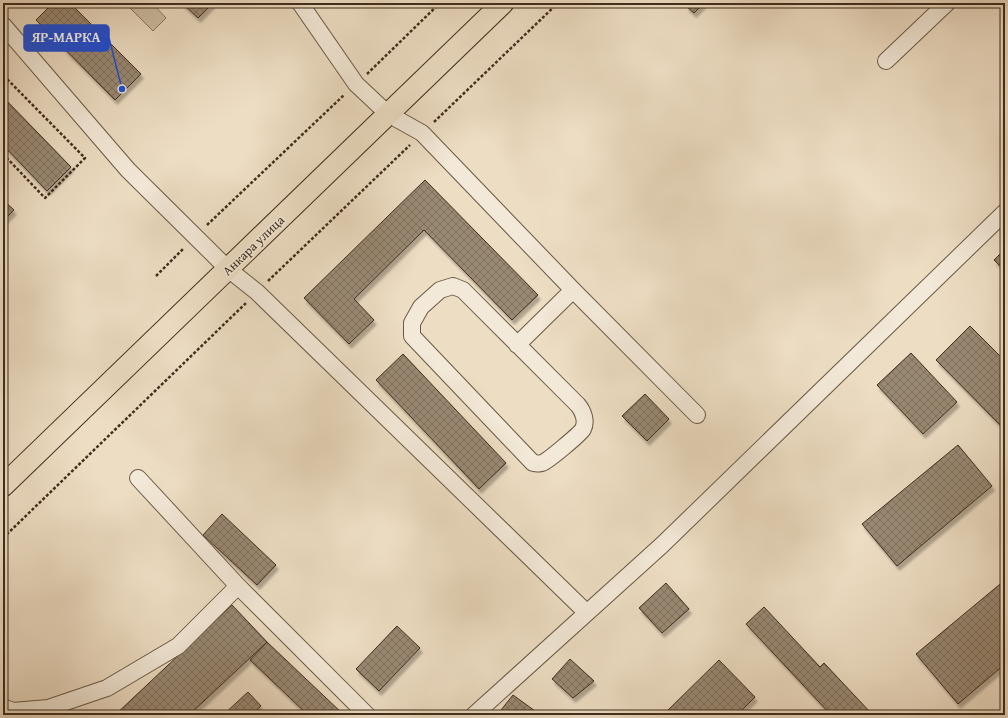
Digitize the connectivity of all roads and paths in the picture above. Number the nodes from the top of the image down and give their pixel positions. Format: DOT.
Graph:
graph roads {
  1 [pos="300,3"];
  2 [pos="440,3"];
  3 [pos="504,3"];
  4 [pos="558,3"];
  5 [pos="947,3"];
  6 [pos="3,25"];
  7 [pos="886,61"];
  8 [pos="6,78"];
  9 [pos="356,84"];
  10 [pos="388,114"];
  11 [pos="422,133"];
  12 [pos="3,154"];
  13 [pos="1005,212"];
  14 [pos="196,237"];
  15 [pos="228,269"];
  16 [pos="156,276"];
  17 [pos="573,290"];
  18 [pos="257,292"];
  19 [pos="517,345"];
  20 [pos="697,415"];
  21 [pos="138,478"];
  22 [pos="3,486"];
  23 [pos="3,538"];
  24 [pos="238,586"];
  25 [pos="587,613"];
  26 [pos="3,707"];
  27 [pos="367,715"];
  28 [pos="474,715"];
  1 -- 9 [label="street"];
  2 -- 9 [label="path"];
  3 -- 10 [label="main road, Анкара улица"];
  4 -- 11 [label="path"];
  5 -- 7 [label="street"];
  6 -- 14 [label="street"];
  8 -- 12 [label="path"];
  9 -- 10 [label="street"];
  9 -- 14 [label="path"];
  10 -- 11 [label="street"];
  10 -- 15 [label="main road, Анкара улица"];
  11 -- 17 [label="street"];
  11 -- 18 [label="path"];
  13 -- 25 [label="street"];
  14 -- 15 [label="street"];
  14 -- 16 [label="path"];
  15 -- 18 [label="street"];
  15 -- 22 [label="main road, Анкара улица"];
  17 -- 19 [label="street"];
  17 -- 20 [label="street"];
  18 -- 23 [label="path"];
  18 -- 25 [label="street"];
  19 -- 19 [label="street"];
  21 -- 24 [label="street"];
  24 -- 26 [label="street"];
  24 -- 27 [label="street"];
  25 -- 28 [label="street"];
}
